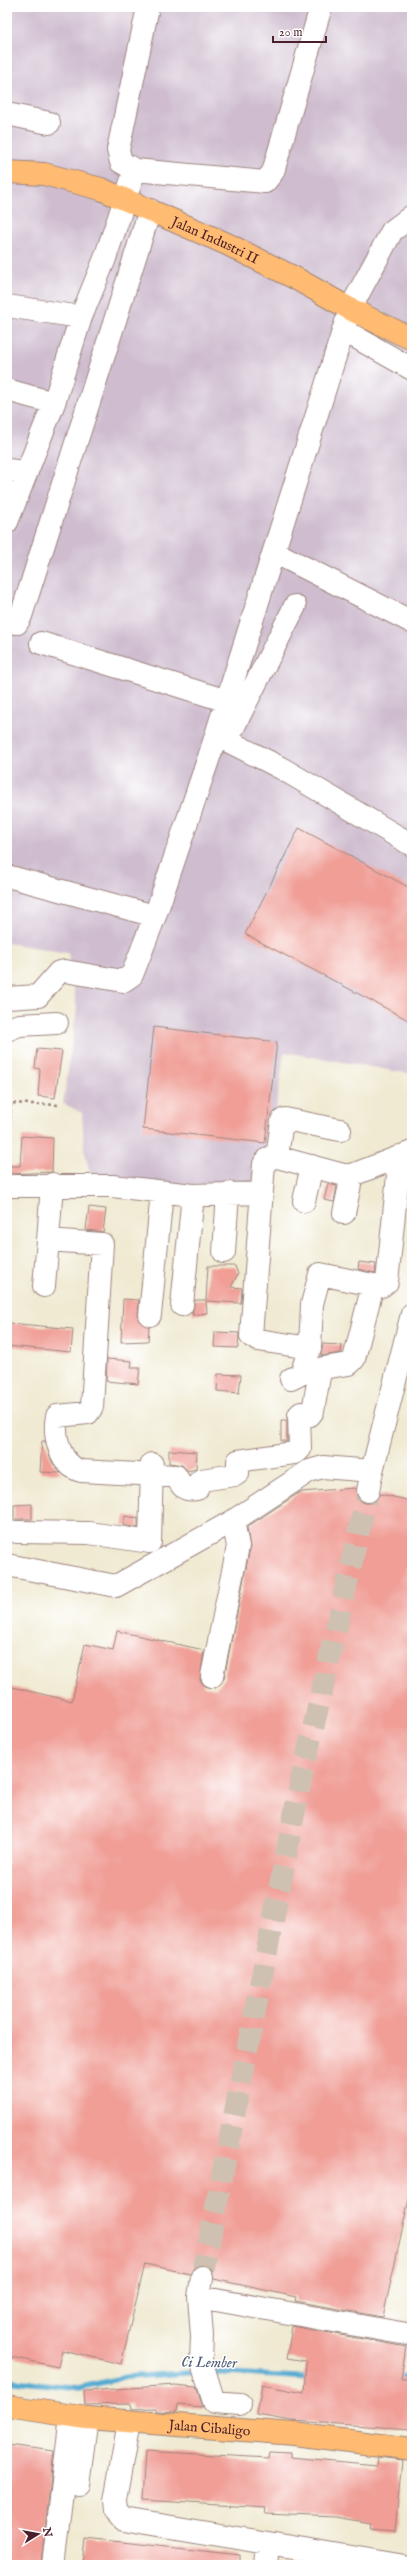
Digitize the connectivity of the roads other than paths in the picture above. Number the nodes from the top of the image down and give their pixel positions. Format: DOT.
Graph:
graph roads {
  1 [pos="148,7"];
  2 [pos="321,7"];
  3 [pos="7,114"];
  4 [pos="49,123"];
  5 [pos="135,170"];
  6 [pos="7,172"];
  7 [pos="124,199"];
  8 [pos="150,210"];
  9 [pos="412,216"];
  10 [pos="7,306"];
  11 [pos="350,309"];
  12 [pos="81,317"];
  13 [pos="343,330"];
  14 [pos="412,339"];
  15 [pos="412,369"];
  16 [pos="7,390"];
  17 [pos="54,403"];
  18 [pos="16,471"];
  19 [pos="7,522"];
  20 [pos="274,552"];
  21 [pos="295,606"];
  22 [pos="7,622"];
  23 [pos="412,622"];
  24 [pos="42,643"];
  25 [pos="227,701"];
  26 [pos="221,737"];
  27 [pos="412,845"];
  28 [pos="7,876"];
  29 [pos="155,916"];
  30 [pos="7,998"];
  31 [pos="57,1023"];
  32 [pos="7,1030"];
  33 [pos="340,1130"];
  34 [pos="406,1154"];
  35 [pos="277,1157"];
  36 [pos="312,1166"];
  37 [pos="352,1175"];
  38 [pos="52,1184"];
  39 [pos="7,1186"];
  40 [pos="162,1192"];
  41 [pos="228,1193"];
  42 [pos="262,1193"];
  43 [pos="193,1195"];
  44 [pos="304,1201"];
  45 [pos="344,1213"];
  46 [pos="48,1240"];
  47 [pos="224,1252"];
  48 [pos="373,1285"];
  49 [pos="44,1286"];
  50 [pos="182,1304"];
  51 [pos="412,1314"];
  52 [pos="150,1315"];
  53 [pos="310,1348"];
  54 [pos="291,1379"];
  55 [pos="152,1469"];
  56 [pos="234,1521"];
  57 [pos="17,1532"];
  58 [pos="7,1565"];
  59 [pos="212,1676"];
  60 [pos="412,2336"];
  61 [pos="240,2404"];
  62 [pos="7,2406"];
  63 [pos="79,2417"];
  64 [pos="129,2422"];
  65 [pos="412,2449"];
  66 [pos="267,2555"];
  67 [pos="53,2565"];
  68 [pos="66,2565"];
  69 [pos="400,2565"];
  1 -- 5 [label="street"];
  2 -- 5 [label="street"];
  3 -- 4 [label="street"];
  5 -- 7 [label="street"];
  6 -- 7 [label="main road, Jalan Industri II"];
  7 -- 8 [label="main road, Jalan Industri II"];
  7 -- 12 [label="street"];
  8 -- 11 [label="main road, Jalan Industri II"];
  8 -- 22 [label="street"];
  9 -- 11 [label="street"];
  10 -- 12 [label="street"];
  11 -- 13 [label="street"];
  11 -- 14 [label="main road, Jalan Industri II"];
  12 -- 17 [label="street"];
  13 -- 15 [label="street"];
  13 -- 20 [label="street"];
  16 -- 17 [label="street"];
  17 -- 18 [label="street"];
  18 -- 19 [label="street"];
  20 -- 23 [label="street"];
  20 -- 25 [label="street"];
  21 -- 26 [label="street"];
  24 -- 25 [label="street"];
  25 -- 26 [label="street"];
  26 -- 27 [label="street"];
  26 -- 29 [label="street"];
  28 -- 29 [label="street"];
  29 -- 30 [label="street"];
  31 -- 32 [label="street"];
  33 -- 35 [label="street"];
  34 -- 37 [label="street"];
  34 -- 48 [label="street"];
  35 -- 36 [label="street"];
  35 -- 42 [label="street"];
  36 -- 37 [label="street"];
  36 -- 44 [label="street"];
  37 -- 45 [label="street"];
  38 -- 39 [label="street"];
  38 -- 40 [label="street"];
  38 -- 46 [label="street"];
  40 -- 43 [label="street"];
  40 -- 52 [label="street"];
  41 -- 42 [label="street"];
  41 -- 43 [label="street"];
  41 -- 47 [label="street"];
  42 -- 53 [label="street"];
  43 -- 50 [label="street"];
  46 -- 49 [label="street"];
  46 -- 55 [label="street"];
  48 -- 53 [label="street"];
  48 -- 55 [label="street"];
  51 -- 56 [label="street"];
  53 -- 54 [label="street"];
  55 -- 57 [label="street"];
  56 -- 58 [label="street"];
  56 -- 59 [label="street"];
  60 -- 61 [label="street"];
  62 -- 63 [label="main road, Jalan Cibaligo"];
  63 -- 64 [label="main road, Jalan Cibaligo"];
  63 -- 67 [label="street"];
  63 -- 68 [label="street"];
  64 -- 65 [label="main road, Jalan Cibaligo"];
  64 -- 66 [label="street"];
  66 -- 69 [label="street"];
}
